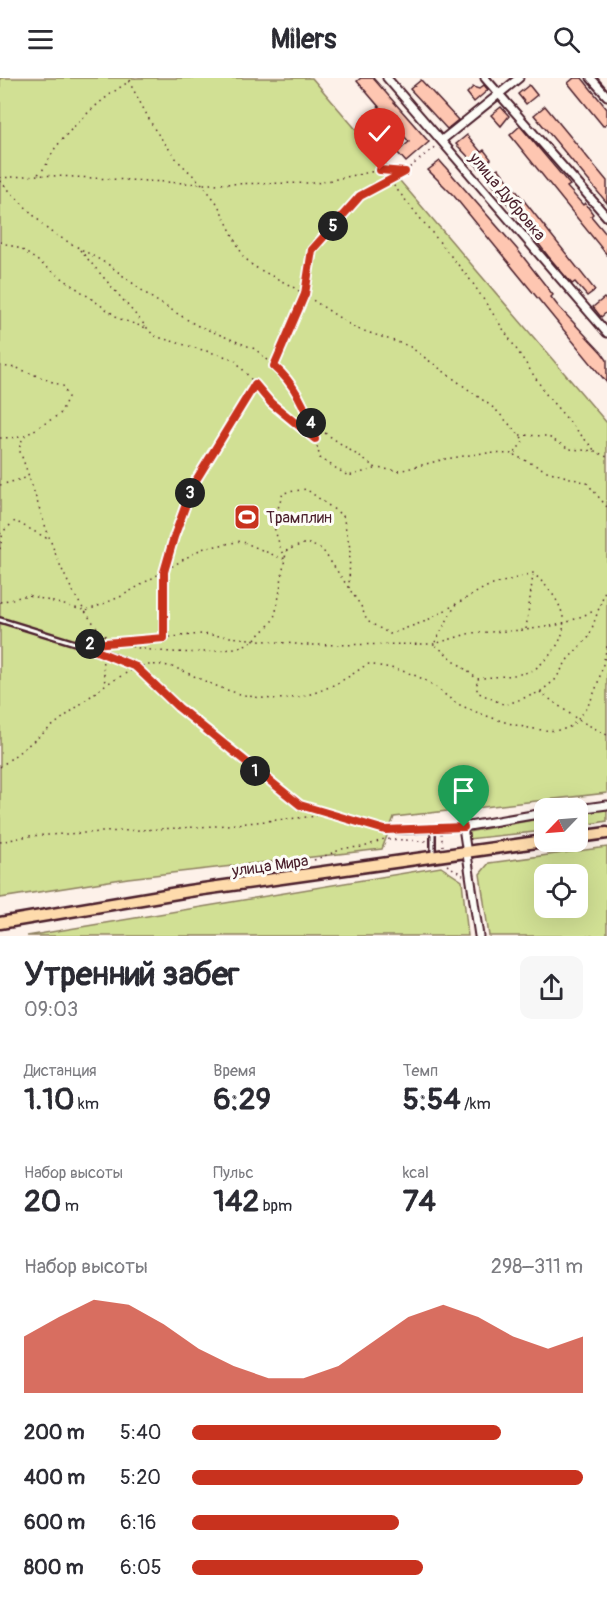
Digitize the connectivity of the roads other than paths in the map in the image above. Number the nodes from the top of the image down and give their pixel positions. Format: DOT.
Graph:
graph roads {
  1 [pos="387,78"];
  2 [pos="485,78"];
  3 [pos="519,78"];
  4 [pos="591,78"];
  5 [pos="500,95"];
  6 [pos="607,96"];
  7 [pos="442,141"];
  8 [pos="607,218"];
  9 [pos="607,333"];
  10 [pos="0,620"];
  11 [pos="607,804"];
  12 [pos="588,807"];
  13 [pos="534,815"];
  14 [pos="464,827"];
  15 [pos="433,830"];
  16 [pos="607,833"];
  17 [pos="588,836"];
  18 [pos="534,843"];
  19 [pos="467,853"];
  20 [pos="433,859"];
  21 [pos="0,923"];
  22 [pos="479,936"];
  1 -- 7 [label="street, улица Дубровка"];
  2 -- 5 [label="street"];
  3 -- 5 [label="street"];
  4 -- 6 [label="street"];
  5 -- 7 [label="street"];
  5 -- 8 [label="street"];
  7 -- 9 [label="street, улица Дубровка"];
  10 -- 15 [label="lane"];
  11 -- 12 [label="street"];
  13 -- 14 [label="street"];
  14 -- 15 [label="lane"];
  14 -- 19 [label="street"];
  15 -- 20 [label="lane"];
  16 -- 17 [label="main road"];
  18 -- 19 [label="main road, улица Мира"];
  19 -- 20 [label="main road, улица Мира"];
  19 -- 22 [label="street"];
  20 -- 21 [label="main road, улица Мира"];
}
